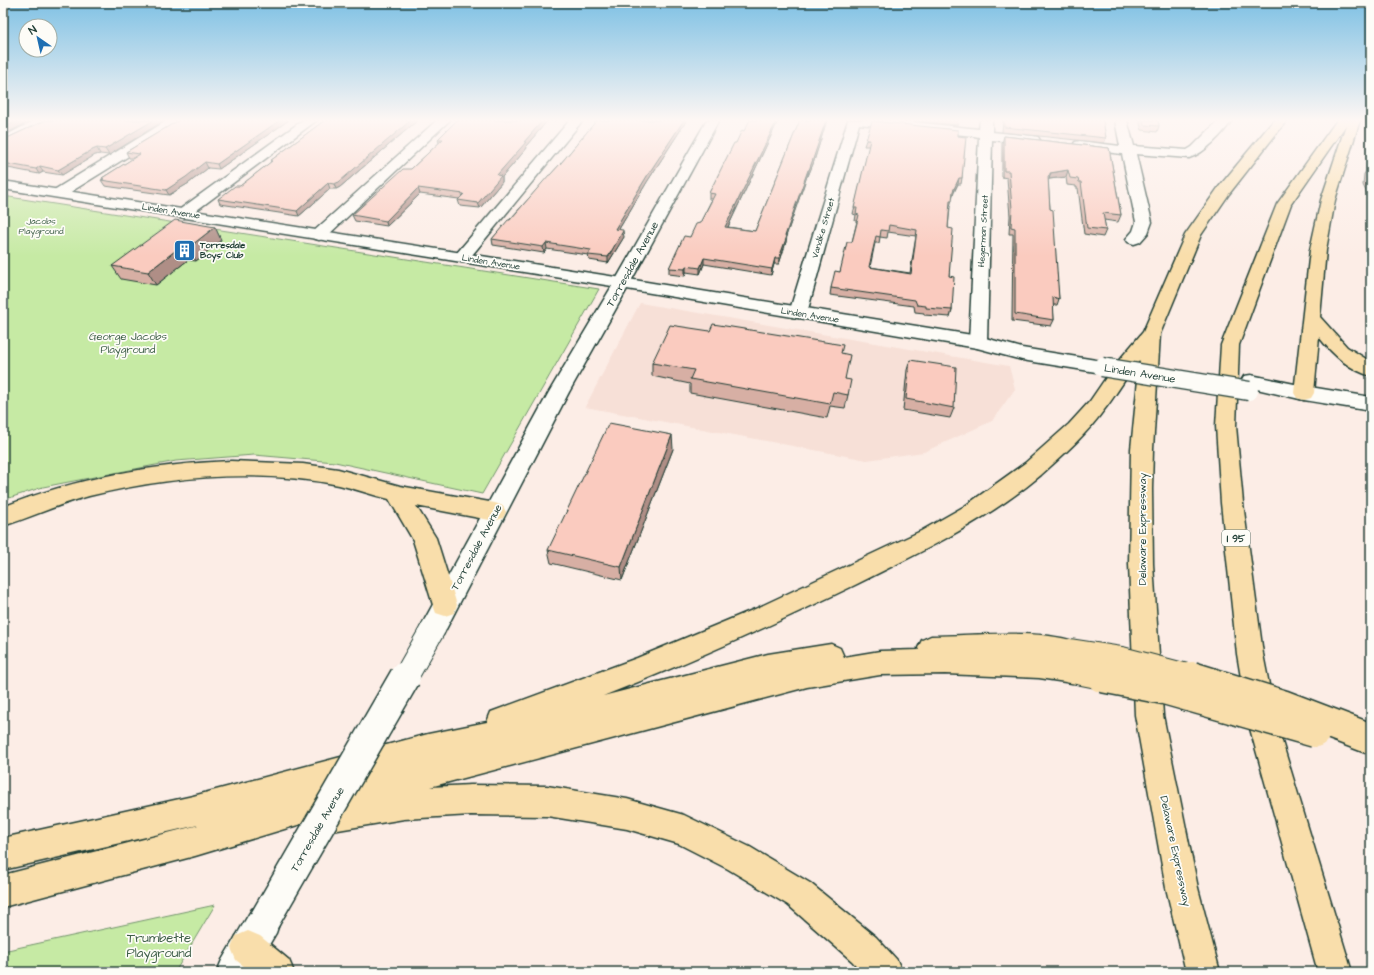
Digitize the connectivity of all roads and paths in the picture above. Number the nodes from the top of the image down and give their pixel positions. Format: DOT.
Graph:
graph roads {
  1 [pos="103,166"];
  2 [pos="249,166"];
  3 [pos="395,166"];
  4 [pos="539,166"];
  5 [pos="688,166"];
  6 [pos="842,166"];
  7 [pos="985,166"];
  8 [pos="1131,166"];
  9 [pos="1244,166"];
  10 [pos="1311,166"];
  11 [pos="1339,166"];
  12 [pos="3,185"];
  13 [pos="58,193"];
  14 [pos="184,213"];
  15 [pos="319,235"];
  16 [pos="1134,239"];
  17 [pos="462,257"];
  18 [pos="622,283"];
  19 [pos="798,313"];
  20 [pos="1312,318"];
  21 [pos="1151,334"];
  22 [pos="978,342"];
  23 [pos="1371,370"];
  24 [pos="1304,393"];
  25 [pos="1371,404"];
  26 [pos="397,494"];
  27 [pos="495,512"];
  28 [pos="3,517"];
  29 [pos="440,616"];
  30 [pos="1071,661"];
  31 [pos="1371,739"];
  32 [pos="428,748"];
  33 [pos="1371,752"];
  34 [pos="195,841"];
  35 [pos="12,849"];
  36 [pos="3,891"];
  37 [pos="249,947"];
  38 [pos="277,972"];
  39 [pos="885,972"];
  40 [pos="1203,972"];
  41 [pos="1336,972"];
  1 -- 13 [label="street"];
  2 -- 14 [label="street"];
  3 -- 15 [label="street"];
  4 -- 17 [label="street"];
  5 -- 18 [label="street, Torresdale Avenue"];
  6 -- 19 [label="street, Vandike Street"];
  7 -- 22 [label="street, Hegerman Street"];
  8 -- 16 [label="street"];
  9 -- 21 [label="highway, Delaware Expressway"];
  10 -- 41 [label="highway, I 95"];
  11 -- 20 [label="highway"];
  12 -- 13 [label="street, Linden Avenue"];
  13 -- 14 [label="street, Linden Avenue"];
  14 -- 15 [label="street, Linden Avenue"];
  15 -- 17 [label="street, Linden Avenue"];
  17 -- 18 [label="street, Linden Avenue"];
  18 -- 19 [label="street, Linden Avenue"];
  18 -- 27 [label="street, Torresdale Avenue"];
  19 -- 22 [label="street, Linden Avenue"];
  20 -- 23 [label="highway"];
  20 -- 24 [label="highway"];
  21 -- 32 [label="highway"];
  21 -- 40 [label="highway, Delaware Expressway"];
  22 -- 24 [label="street, Linden Avenue, bridge"];
  24 -- 25 [label="street, Linden Avenue"];
  26 -- 27 [label="highway"];
  26 -- 28 [label="highway"];
  26 -- 29 [label="highway"];
  27 -- 29 [label="street, Torresdale Avenue"];
  29 -- 37 [label="street, Torresdale Avenue, bridge"];
  30 -- 31 [label="highway, bridge"];
  30 -- 32 [label="highway"];
  30 -- 33 [label="highway, bridge"];
  30 -- 34 [label="highway"];
  32 -- 35 [label="highway"];
  34 -- 36 [label="highway"];
  34 -- 39 [label="highway"];
  37 -- 38 [label="highway"];
}
